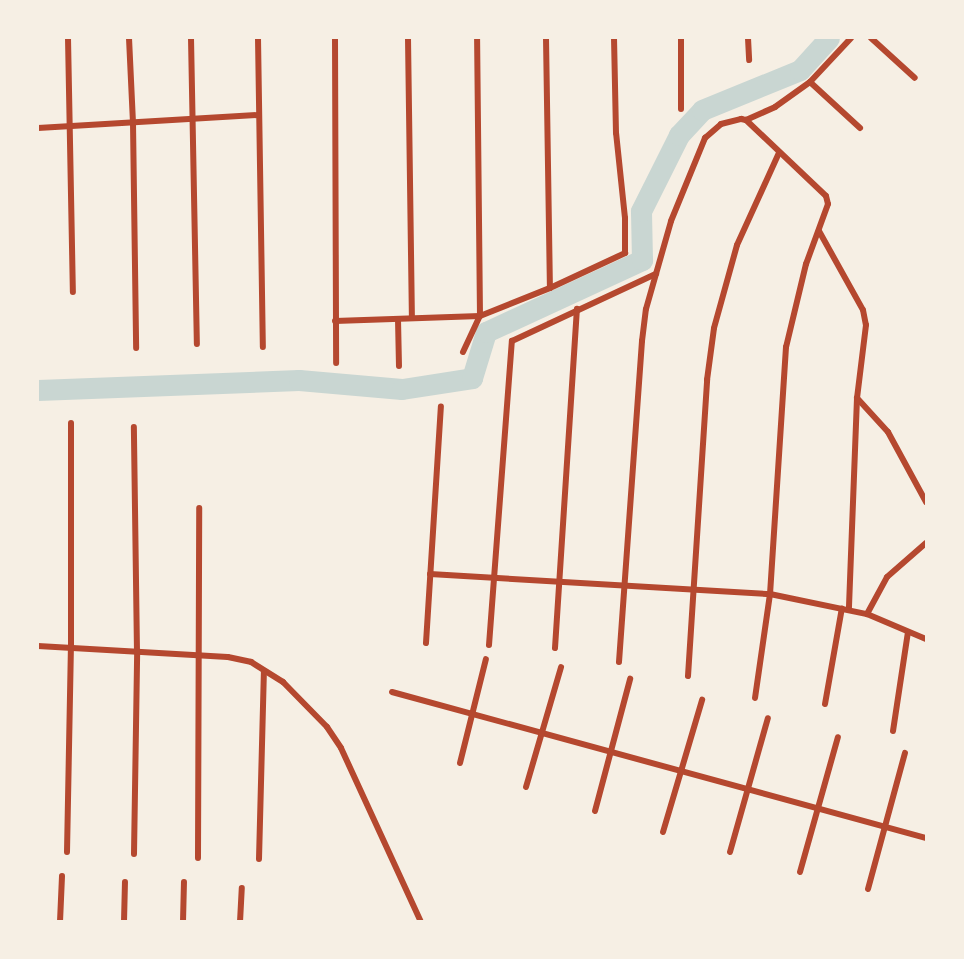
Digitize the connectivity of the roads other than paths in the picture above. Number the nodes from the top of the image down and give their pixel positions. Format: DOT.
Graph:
graph roads {
  1 [pos="68,38"];
  2 [pos="129,38"];
  3 [pos="191,38"];
  4 [pos="258,38"];
  5 [pos="335,38"];
  6 [pos="408,38"];
  7 [pos="477,38"];
  8 [pos="546,38"];
  9 [pos="614,38"];
  10 [pos="681,38"];
  11 [pos="748,38"];
  12 [pos="851,38"];
  13 [pos="871,38"];
  14 [pos="749,60"];
  15 [pos="915,78"];
  16 [pos="810,82"];
  17 [pos="681,109"];
  18 [pos="259,115"];
  19 [pos="194,119"];
  20 [pos="746,120"];
  21 [pos="134,123"];
  22 [pos="38,128"];
  23 [pos="70,128"];
  24 [pos="860,128"];
  25 [pos="778,153"];
  26 [pos="819,231"];
  27 [pos="656,274"];
  28 [pos="550,288"];
  29 [pos="73,292"];
  30 [pos="577,309"];
  31 [pos="480,316"];
  32 [pos="412,318"];
  33 [pos="399,319"];
  34 [pos="335,321"];
  35 [pos="197,344"];
  36 [pos="263,346"];
  37 [pos="136,348"];
  38 [pos="463,352"];
  39 [pos="336,363"];
  40 [pos="399,366"];
  41 [pos="857,398"];
  42 [pos="441,406"];
  43 [pos="70,423"];
  44 [pos="134,427"];
  45 [pos="927,502"];
  46 [pos="199,508"];
  47 [pos="927,543"];
  48 [pos="430,574"];
  49 [pos="494,578"];
  50 [pos="560,583"];
  51 [pos="625,586"];
  52 [pos="694,589"];
  53 [pos="770,594"];
  54 [pos="842,608"];
  55 [pos="849,610"];
  56 [pos="867,614"];
  57 [pos="908,632"];
  58 [pos="927,639"];
  59 [pos="426,643"];
  60 [pos="489,645"];
  61 [pos="38,646"];
  62 [pos="71,648"];
  63 [pos="555,648"];
  64 [pos="137,652"];
  65 [pos="199,656"];
  66 [pos="486,659"];
  67 [pos="619,662"];
  68 [pos="561,667"];
  69 [pos="264,671"];
  70 [pos="688,676"];
  71 [pos="630,679"];
  72 [pos="392,692"];
  73 [pos="755,698"];
  74 [pos="702,700"];
  75 [pos="825,704"];
  76 [pos="474,714"];
  77 [pos="768,718"];
  78 [pos="893,731"];
  79 [pos="542,733"];
  80 [pos="838,737"];
  81 [pos="612,752"];
  82 [pos="905,753"];
  83 [pos="460,763"];
  84 [pos="681,770"];
  85 [pos="526,787"];
  86 [pos="748,789"];
  87 [pos="818,808"];
  88 [pos="595,811"];
  89 [pos="886,827"];
  90 [pos="663,832"];
  91 [pos="927,838"];
  92 [pos="67,852"];
  93 [pos="730,852"];
  94 [pos="134,854"];
  95 [pos="198,858"];
  96 [pos="259,859"];
  97 [pos="800,872"];
  98 [pos="62,876"];
  99 [pos="125,882"];
  100 [pos="184,882"];
  101 [pos="242,888"];
  102 [pos="868,889"];
  103 [pos="60,921"];
  104 [pos="124,921"];
  105 [pos="183,921"];
  106 [pos="240,921"];
  107 [pos="421,921"];
  1 -- 23 [label="street"];
  2 -- 21 [label="street"];
  3 -- 19 [label="street"];
  4 -- 18 [label="street"];
  5 -- 34 [label="street"];
  6 -- 32 [label="street"];
  7 -- 31 [label="street"];
  8 -- 28 [label="street"];
  9 -- 28 [label="street"];
  10 -- 17 [label="street"];
  11 -- 14 [label="street"];
  12 -- 16 [label="street"];
  13 -- 15 [label="street"];
  16 -- 20 [label="street"];
  16 -- 24 [label="street"];
  18 -- 19 [label="street"];
  18 -- 36 [label="street"];
  19 -- 21 [label="street"];
  19 -- 35 [label="street"];
  20 -- 25 [label="street"];
  20 -- 27 [label="street"];
  21 -- 23 [label="street"];
  21 -- 37 [label="street"];
  22 -- 23 [label="street"];
  23 -- 29 [label="street"];
  25 -- 26 [label="street"];
  25 -- 52 [label="street"];
  26 -- 41 [label="street"];
  26 -- 53 [label="street"];
  27 -- 30 [label="street"];
  27 -- 51 [label="street"];
  28 -- 31 [label="street"];
  30 -- 49 [label="street"];
  30 -- 50 [label="street"];
  31 -- 32 [label="street"];
  31 -- 38 [label="street"];
  32 -- 33 [label="street"];
  33 -- 34 [label="street"];
  33 -- 40 [label="street"];
  34 -- 39 [label="street"];
  41 -- 45 [label="street"];
  41 -- 55 [label="street"];
  42 -- 48 [label="street"];
  43 -- 62 [label="street"];
  44 -- 64 [label="street"];
  46 -- 65 [label="street"];
  47 -- 56 [label="street"];
  48 -- 49 [label="street"];
  48 -- 59 [label="street"];
  49 -- 50 [label="street"];
  49 -- 60 [label="street"];
  50 -- 51 [label="street"];
  50 -- 63 [label="street"];
  51 -- 52 [label="street"];
  51 -- 67 [label="street"];
  52 -- 53 [label="street"];
  52 -- 70 [label="street"];
  53 -- 54 [label="street"];
  53 -- 73 [label="street"];
  54 -- 55 [label="street"];
  54 -- 75 [label="street"];
  55 -- 56 [label="street"];
  56 -- 57 [label="street"];
  57 -- 58 [label="street"];
  57 -- 78 [label="street"];
  61 -- 62 [label="street"];
  62 -- 64 [label="street"];
  62 -- 92 [label="street"];
  64 -- 65 [label="street"];
  64 -- 94 [label="street"];
  65 -- 69 [label="street"];
  65 -- 95 [label="street"];
  66 -- 76 [label="street"];
  68 -- 79 [label="street"];
  69 -- 96 [label="street"];
  69 -- 107 [label="street"];
  71 -- 81 [label="street"];
  72 -- 76 [label="street"];
  74 -- 84 [label="street"];
  76 -- 79 [label="street"];
  76 -- 83 [label="street"];
  77 -- 86 [label="street"];
  79 -- 81 [label="street"];
  79 -- 85 [label="street"];
  80 -- 87 [label="street"];
  81 -- 84 [label="street"];
  81 -- 88 [label="street"];
  82 -- 89 [label="street"];
  84 -- 86 [label="street"];
  84 -- 90 [label="street"];
  86 -- 87 [label="street"];
  86 -- 93 [label="street"];
  87 -- 89 [label="street"];
  87 -- 97 [label="street"];
  89 -- 91 [label="street"];
  89 -- 102 [label="street"];
  98 -- 103 [label="street"];
  99 -- 104 [label="street"];
  100 -- 105 [label="street"];
  101 -- 106 [label="street"];
}
